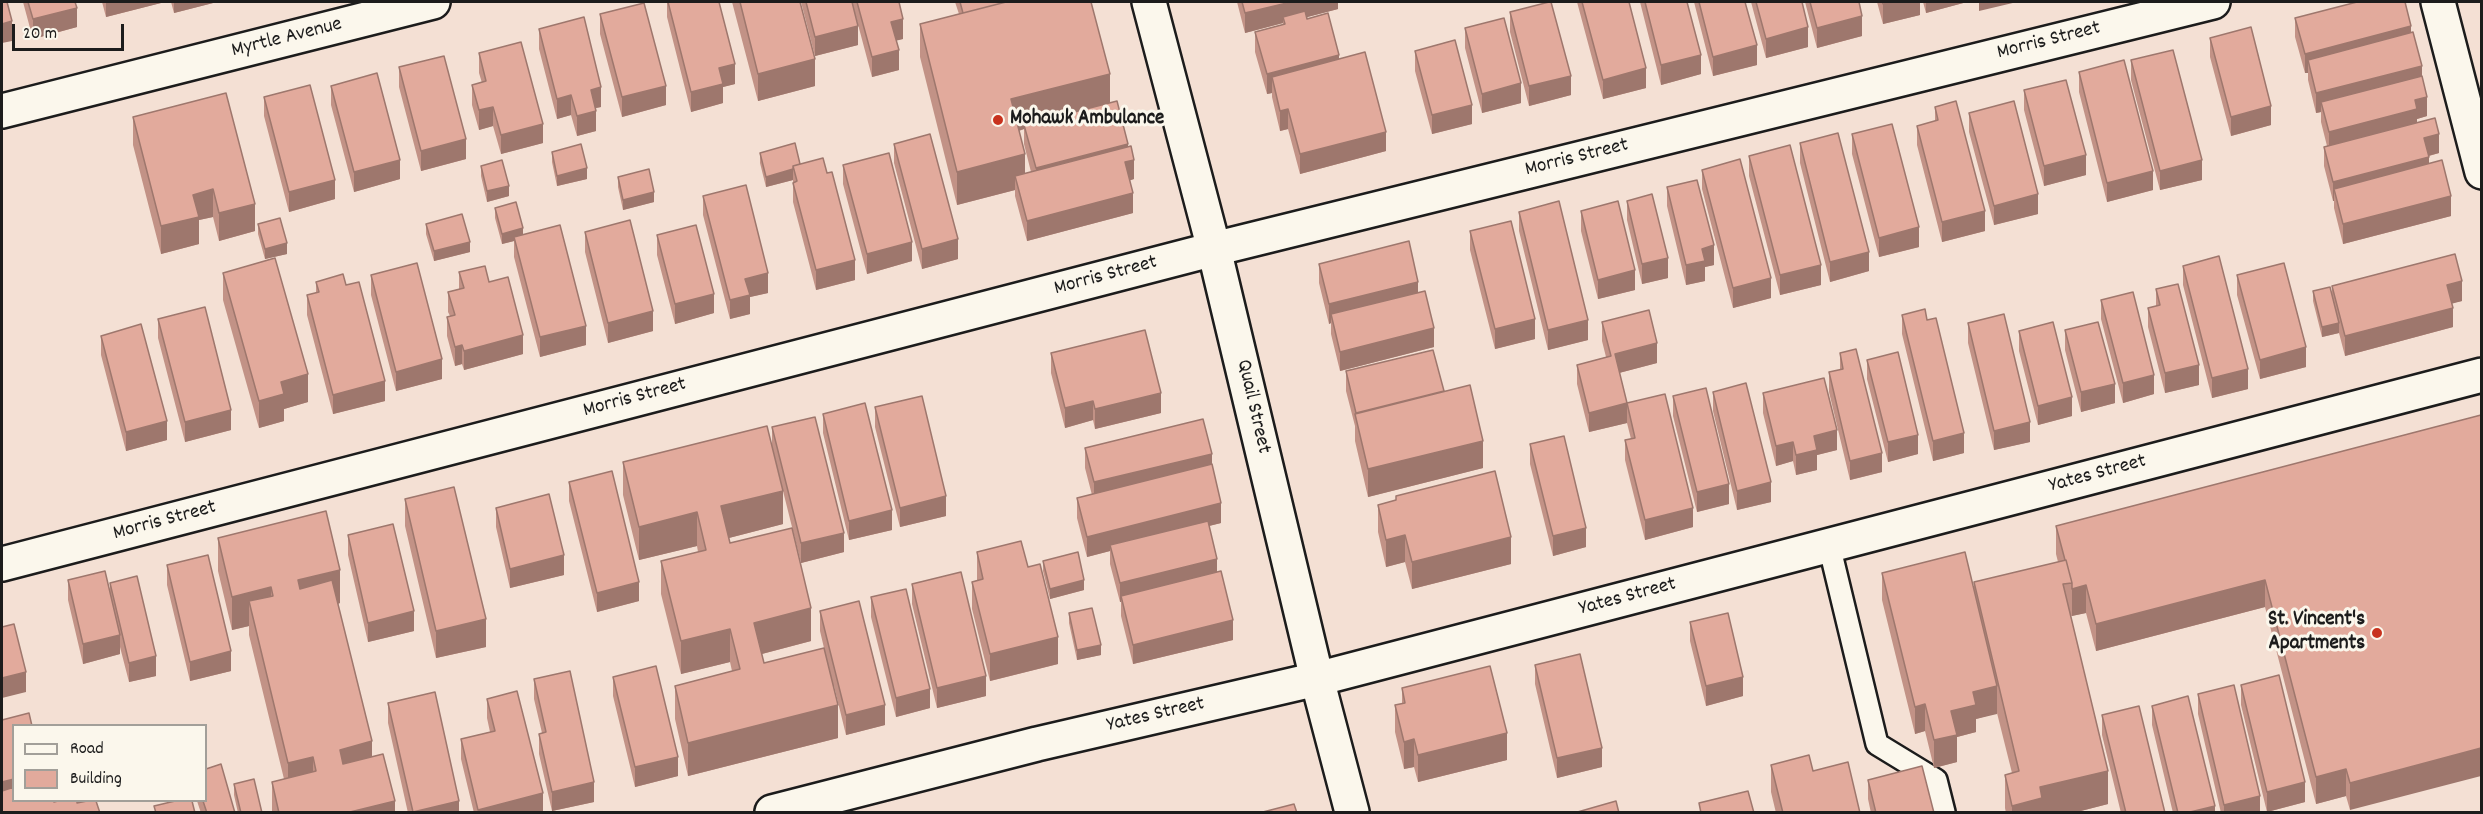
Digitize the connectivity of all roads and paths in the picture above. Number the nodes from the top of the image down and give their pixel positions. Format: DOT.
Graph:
graph roads {
  1 [pos="433,2"];
  2 [pos="1149,2"];
  3 [pos="2213,2"];
  4 [pos="2438,2"];
  5 [pos="2,111"];
  6 [pos="2481,172"];
  7 [pos="1214,249"];
  8 [pos="2481,375"];
  9 [pos="1829,545"];
  10 [pos="2,564"];
  11 [pos="1317,679"];
  12 [pos="772,813"];
  13 [pos="1352,813"];
  14 [pos="1944,813"];
  1 -- 5 [label="street, Myrtle Avenue"];
  2 -- 7 [label="street, Quail Street"];
  3 -- 7 [label="street, Morris Street"];
  4 -- 6 [label="street"];
  7 -- 10 [label="street, Morris Street"];
  7 -- 11 [label="street, Quail Street"];
  8 -- 9 [label="street, Yates Street"];
  9 -- 11 [label="street, Yates Street"];
  9 -- 14 [label="lane"];
  11 -- 12 [label="street, Yates Street"];
  11 -- 13 [label="street, Quail Street"];
}
